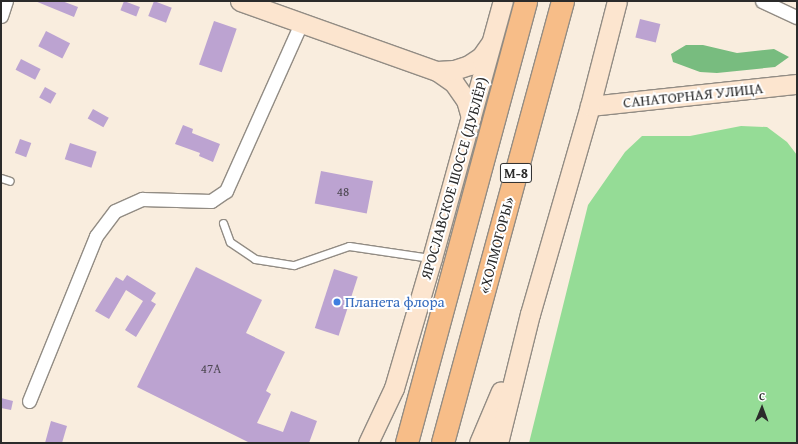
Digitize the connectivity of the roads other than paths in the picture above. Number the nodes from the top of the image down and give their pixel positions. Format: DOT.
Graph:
graph roads {
  1 [pos="6,1"];
  2 [pos="240,1"];
  3 [pos="503,1"];
  4 [pos="526,1"];
  5 [pos="563,1"];
  6 [pos="617,1"];
  7 [pos="762,1"];
  8 [pos="1,16"];
  9 [pos="797,17"];
  10 [pos="301,23"];
  11 [pos="493,40"];
  12 [pos="437,71"];
  13 [pos="797,84"];
  14 [pos="590,106"];
  15 [pos="471,117"];
  16 [pos="1,178"];
  17 [pos="10,181"];
  18 [pos="223,223"];
  19 [pos="432,258"];
  20 [pos="530,314"];
  21 [pos="394,388"];
  22 [pos="29,401"];
  23 [pos="368,443"];
  24 [pos="379,443"];
  25 [pos="407,443"];
  26 [pos="443,443"];
  27 [pos="479,443"];
  28 [pos="498,443"];
  1 -- 8 [label="street"];
  2 -- 10 [label="street"];
  3 -- 11 [label="street, ЯРОСЛАВСКОЕ ШОССЕ (ДУБЛЁР)"];
  4 -- 25 [label="highway, М-8"];
  5 -- 26 [label="highway, «ХОЛМОГОРЫ» / М-8"];
  6 -- 14 [label="street"];
  7 -- 9 [label="street"];
  10 -- 12 [label="street"];
  10 -- 22 [label="street"];
  11 -- 12 [label="street"];
  11 -- 15 [label="street, ЯРОСЛАВСКОЕ ШОССЕ (ДУБЛЁР)"];
  12 -- 15 [label="street"];
  13 -- 14 [label="street, САНАТОРНАЯ УЛИЦА"];
  14 -- 20 [label="street"];
  15 -- 19 [label="street, ЯРОСЛАВСКОЕ ШОССЕ (ДУБЛЁР)"];
  16 -- 17 [label="lane"];
  18 -- 19 [label="lane"];
  19 -- 21 [label="street, ЯРОСЛАВСКОЕ ШОССЕ (ДУБЛЁР)"];
  20 -- 27 [label="street"];
  20 -- 28 [label="street"];
  21 -- 23 [label="street, ЯРОСЛАВСКОЕ ШОССЕ (ДУБЛЁР)"];
  21 -- 24 [label="street"];
}
